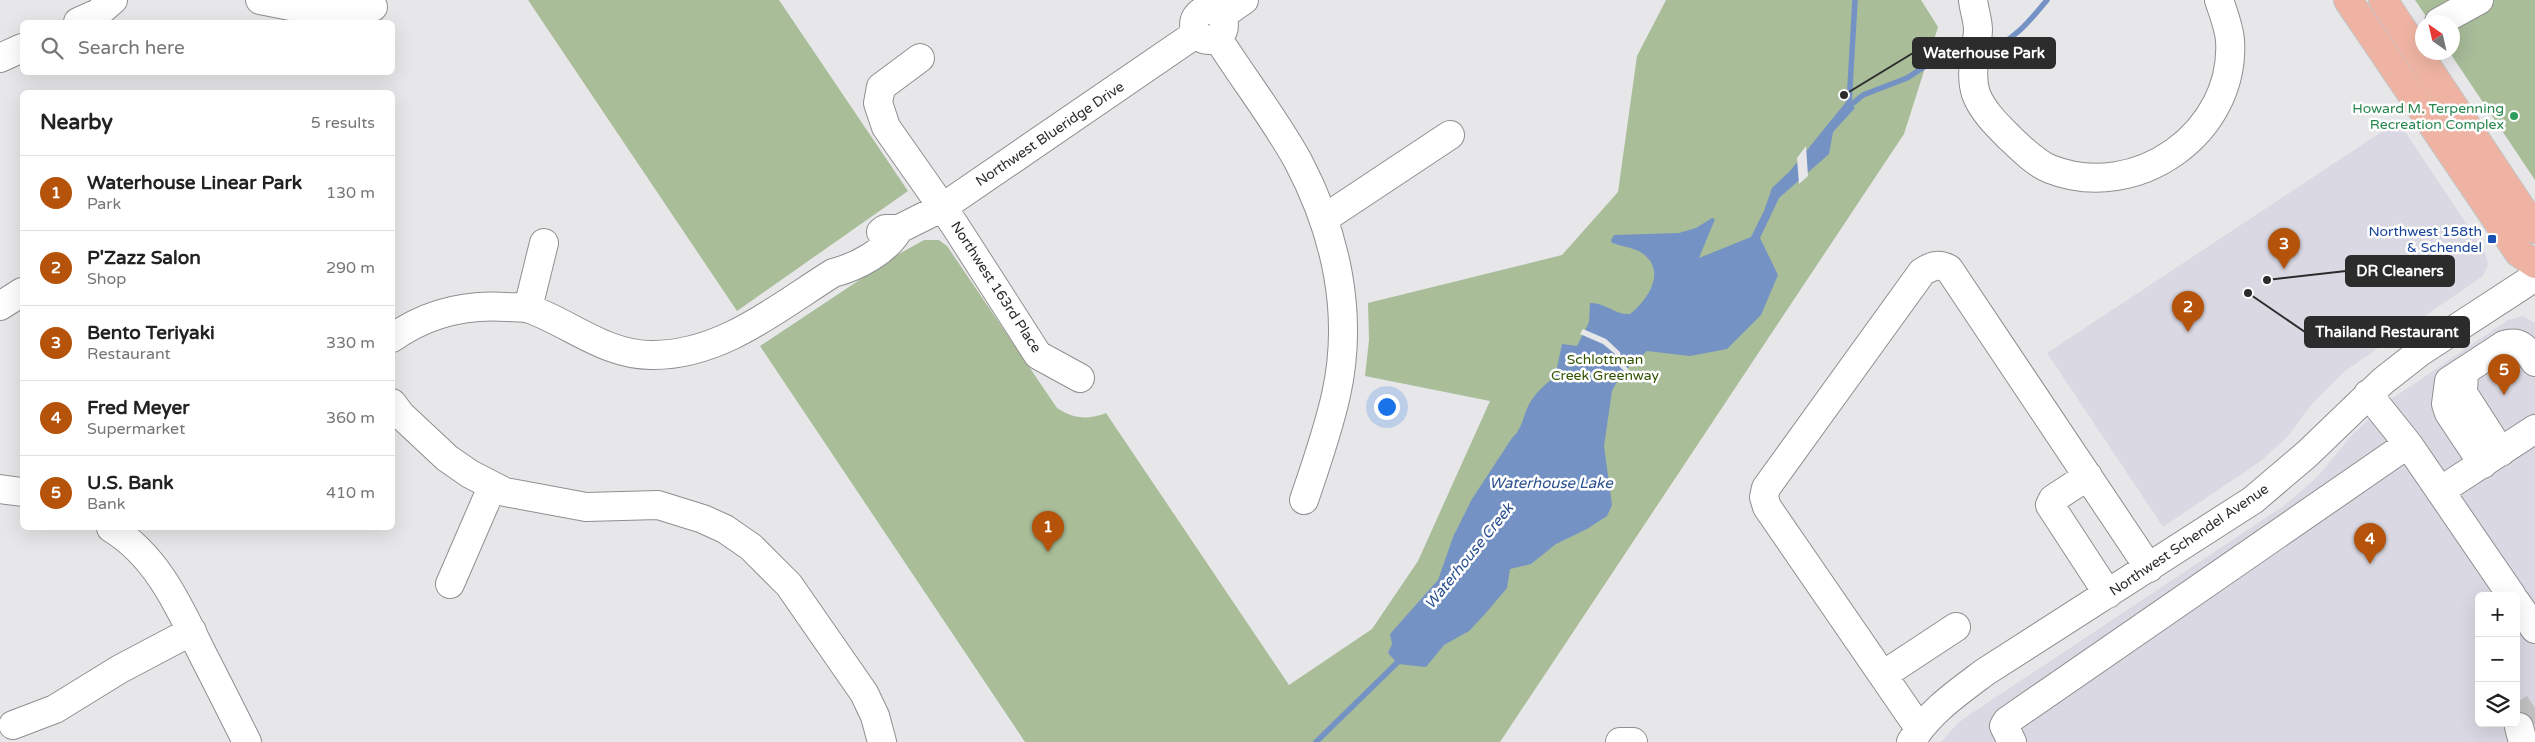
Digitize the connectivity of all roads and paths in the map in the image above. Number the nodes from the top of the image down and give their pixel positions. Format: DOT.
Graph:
graph roads {
  1 [pos="113,0"];
  2 [pos="260,0"];
  3 [pos="1244,0"];
  4 [pos="1973,0"];
  5 [pos="2218,0"];
  6 [pos="2348,0"];
  7 [pos="2383,0"];
  8 [pos="2479,0"];
  9 [pos="373,7"];
  10 [pos="2452,15"];
  11 [pos="82,20"];
  12 [pos="1205,20"];
  13 [pos="2415,36"];
  14 [pos="20,49"];
  15 [pos="0,58"];
  16 [pos="920,58"];
  17 [pos="2431,60"];
  18 [pos="1450,135"];
  19 [pos="942,207"];
  20 [pos="1325,218"];
  21 [pos="2535,229"];
  22 [pos="544,243"];
  23 [pos="2535,264"];
  24 [pos="2535,277"];
  25 [pos="20,293"];
  26 [pos="0,306"];
  27 [pos="528,308"];
  28 [pos="395,336"];
  29 [pos="2535,362"];
  30 [pos="1080,378"];
  31 [pos="2368,394"];
  32 [pos="395,407"];
  33 [pos="2535,429"];
  34 [pos="2408,444"];
  35 [pos="2486,461"];
  36 [pos="2088,476"];
  37 [pos="492,487"];
  38 [pos="0,489"];
  39 [pos="2440,491"];
  40 [pos="20,492"];
  41 [pos="1304,500"];
  42 [pos="119,530"];
  43 [pos="2149,568"];
  44 [pos="450,584"];
  45 [pos="2509,592"];
  46 [pos="2108,594"];
  47 [pos="2520,608"];
  48 [pos="1956,627"];
  49 [pos="2535,629"];
  50 [pos="192,632"];
  51 [pos="1883,675"];
  52 [pos="14,725"];
  53 [pos="2008,734"];
  54 [pos="1915,735"];
  55 [pos="247,742"];
  56 [pos="882,742"];
  57 [pos="1620,742"];
  58 [pos="1633,742"];
  1 -- 11 [label="street"];
  2 -- 9 [label="street"];
  3 -- 12 [label="street, Northwest Blueridge Drive"];
  4 -- 5 [label="street"];
  6 -- 23 [label="main road"];
  7 -- 13 [label="main road"];
  8 -- 10 [label="street"];
  12 -- 19 [label="street, Northwest Blueridge Drive"];
  12 -- 20 [label="street"];
  14 -- 15 [label="street"];
  16 -- 19 [label="street, Northwest 163rd Place"];
  17 -- 21 [label="main road"];
  18 -- 20 [label="street"];
  19 -- 27 [label="street, Northwest Blueridge Drive"];
  19 -- 30 [label="street, Northwest 163rd Place"];
  20 -- 41 [label="street"];
  22 -- 27 [label="street"];
  24 -- 31 [label="street, Northwest Schendel Avenue"];
  25 -- 26 [label="street"];
  27 -- 28 [label="street, Northwest Blueridge Drive"];
  29 -- 35 [label="street"];
  31 -- 34 [label="street"];
  31 -- 43 [label="street, Northwest Schendel Avenue"];
  32 -- 37 [label="street"];
  33 -- 35 [label="street"];
  34 -- 39 [label="street"];
  34 -- 53 [label="street"];
  35 -- 39 [label="street"];
  36 -- 43 [label="street"];
  36 -- 46 [label="street"];
  36 -- 51 [label="street"];
  37 -- 44 [label="street"];
  37 -- 56 [label="street"];
  38 -- 40 [label="street"];
  39 -- 45 [label="street"];
  42 -- 50 [label="street"];
  43 -- 46 [label="street, Northwest Schendel Avenue"];
  46 -- 54 [label="street, Northwest Schendel Avenue"];
  47 -- 49 [label="street"];
  48 -- 51 [label="street"];
  50 -- 52 [label="street"];
  50 -- 55 [label="street"];
  51 -- 54 [label="street"];
  57 -- 58 [label="street"];
}
